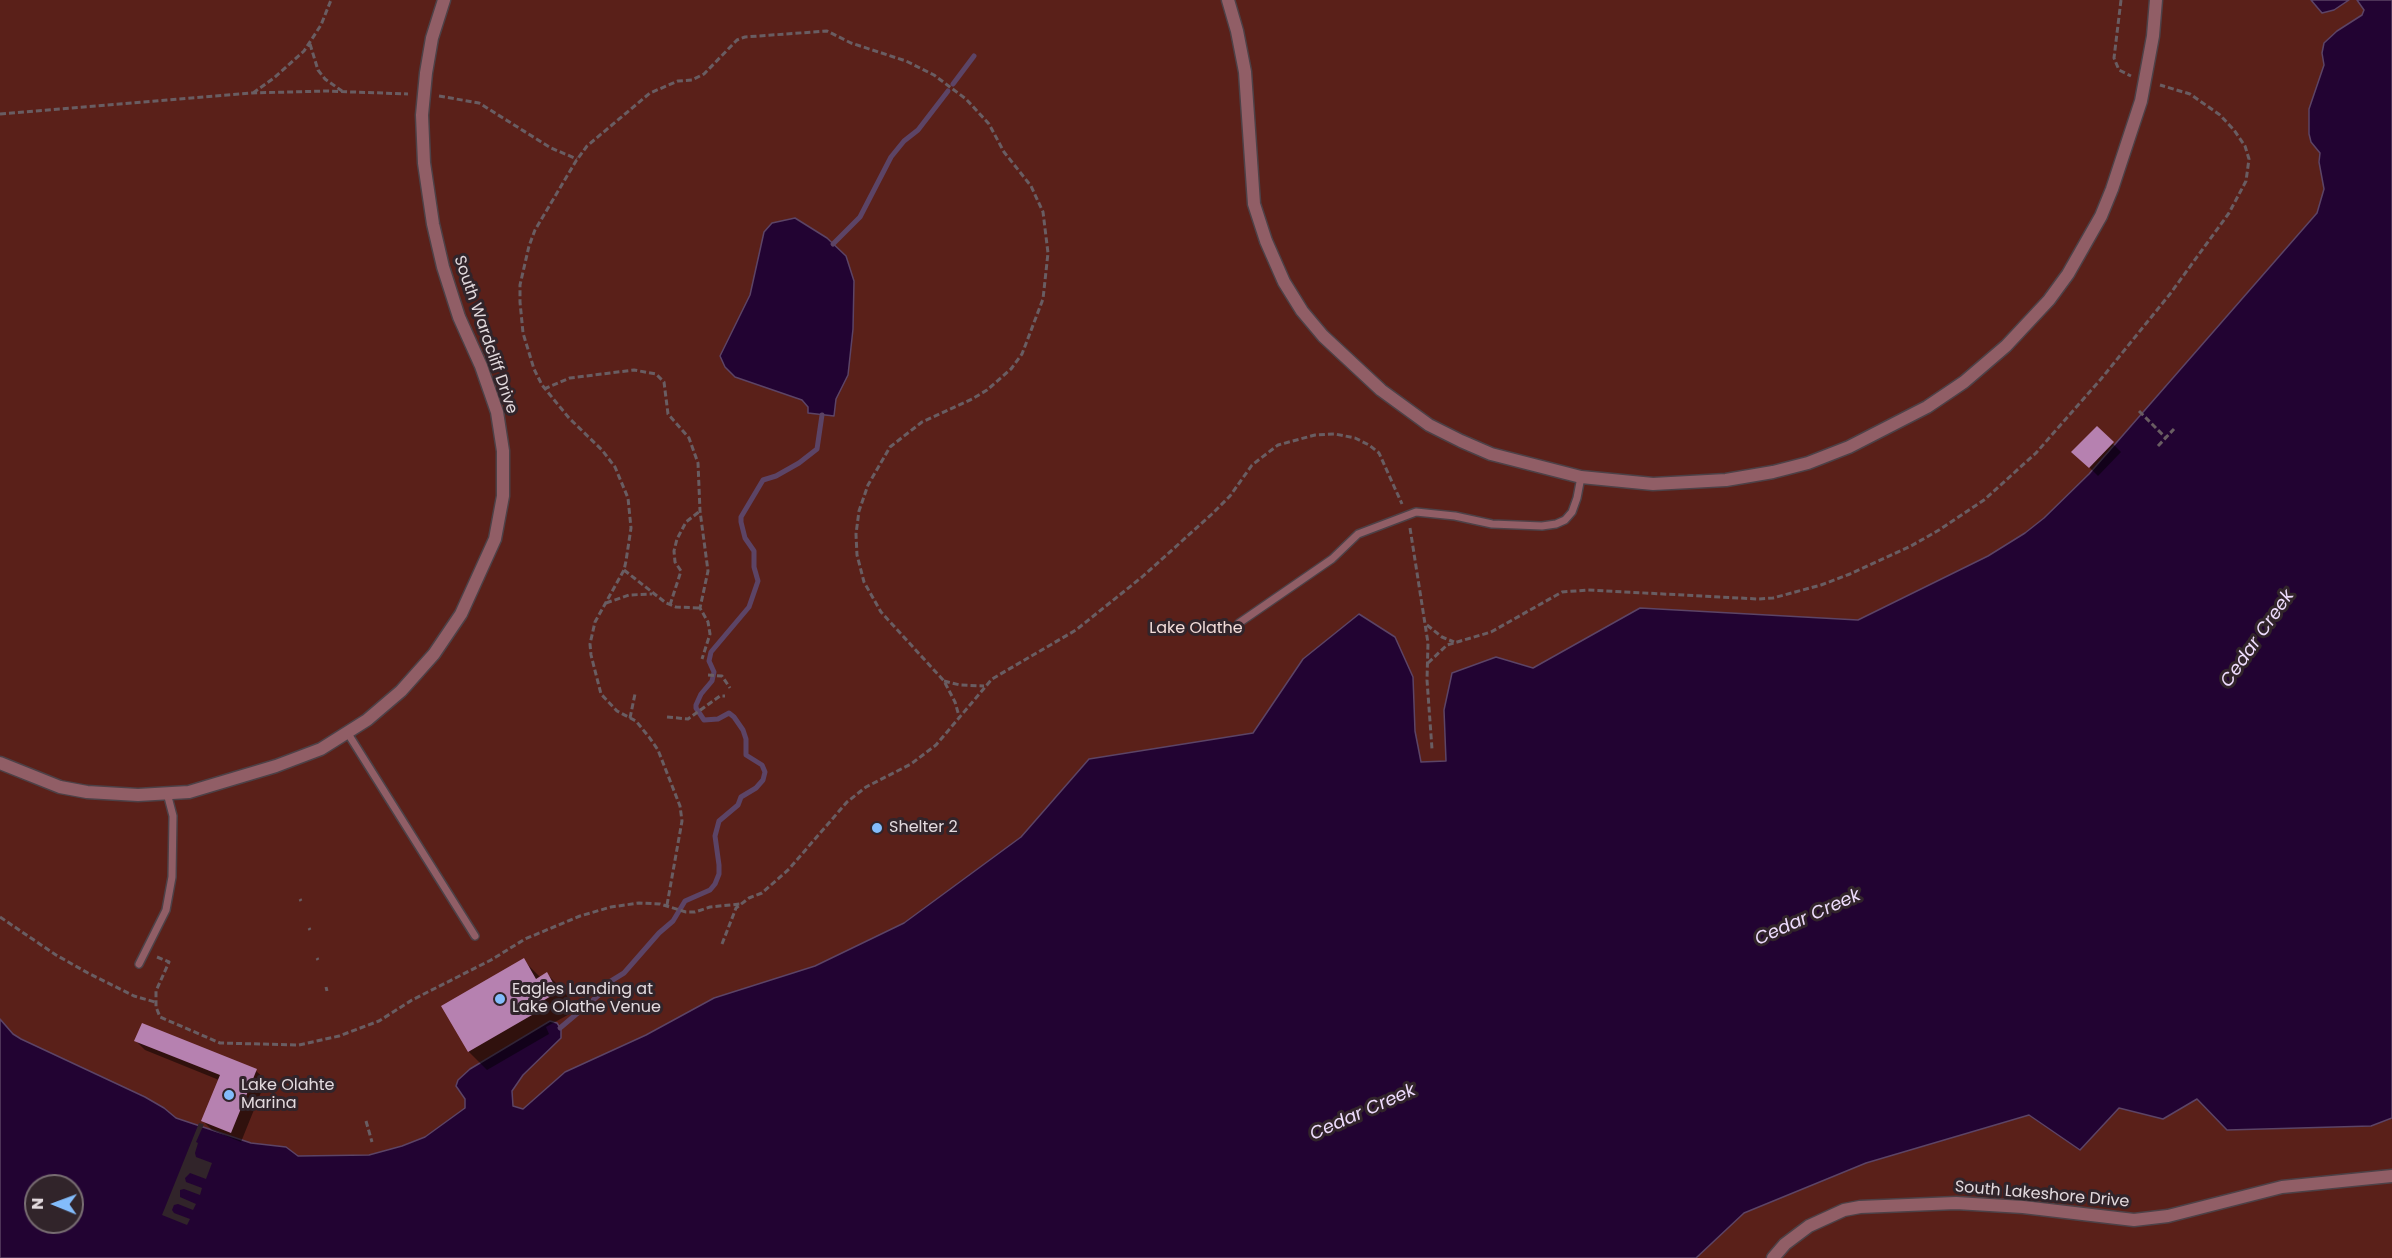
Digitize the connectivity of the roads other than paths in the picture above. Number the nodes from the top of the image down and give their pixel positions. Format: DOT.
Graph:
graph roads {
  1 [pos="444,0"];
  2 [pos="1228,0"];
  3 [pos="2156,0"];
  4 [pos="1581,477"];
  5 [pos="1239,623"];
  6 [pos="347,732"];
  7 [pos="0,763"];
  8 [pos="167,794"];
  9 [pos="475,936"];
  10 [pos="139,964"];
  11 [pos="2392,1176"];
  12 [pos="1773,1258"];
  1 -- 6 [label="street, South Wardcliff Drive"];
  2 -- 4 [label="street"];
  3 -- 4 [label="street"];
  4 -- 5 [label="lane"];
  6 -- 8 [label="street, South Wardcliff Drive"];
  6 -- 9 [label="lane"];
  7 -- 8 [label="street, South Wardcliff Drive"];
  8 -- 10 [label="lane"];
  11 -- 12 [label="street, South Lakeshore Drive"];
}
